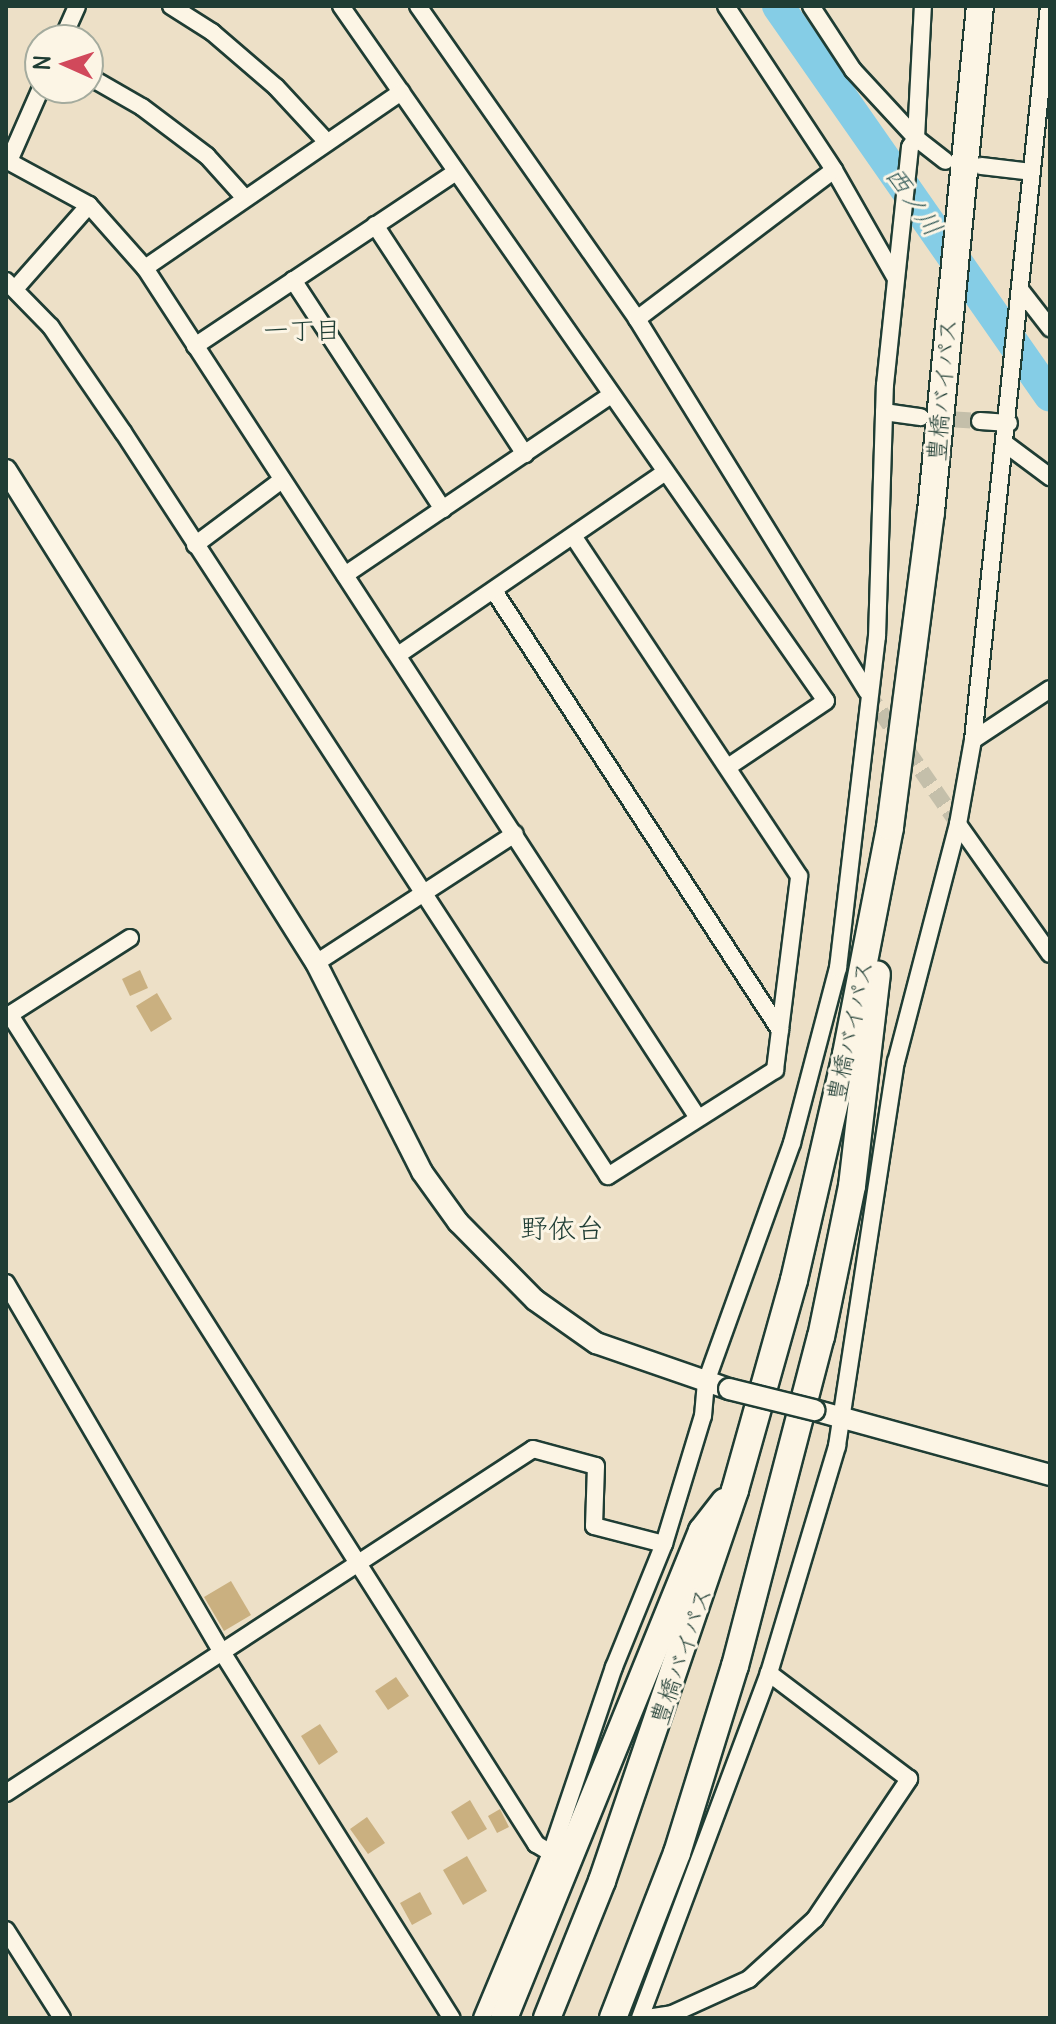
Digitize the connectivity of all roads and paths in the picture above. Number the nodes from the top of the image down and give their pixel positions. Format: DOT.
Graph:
graph roads {
  1 [pos="171,6"];
  2 [pos="341,6"];
  3 [pos="418,6"];
  4 [pos="726,6"];
  5 [pos="811,6"];
  6 [pos="923,6"];
  7 [pos="980,6"];
  8 [pos="1049,6"];
  9 [pos="104,85"];
  10 [pos="401,92"];
  11 [pos="33,104"];
  12 [pos="327,142"];
  13 [pos="913,143"];
  14 [pos="7,160"];
  15 [pos="945,161"];
  16 [pos="981,166"];
  17 [pos="834,170"];
  18 [pos="456,172"];
  19 [pos="1032,172"];
  20 [pos="245,198"];
  21 [pos="89,205"];
  22 [pos="375,225"];
  23 [pos="145,268"];
  24 [pos="896,270"];
  25 [pos="293,280"];
  26 [pos="11,285"];
  27 [pos="1022,292"];
  28 [pos="637,319"];
  29 [pos="1050,327"];
  30 [pos="195,346"];
  31 [pos="611,395"];
  32 [pos="884,412"];
  33 [pos="921,417"];
  34 [pos="980,421"];
  35 [pos="1009,423"];
  36 [pos="1007,445"];
  37 [pos="525,454"];
  38 [pos="6,470"];
  39 [pos="664,473"];
  40 [pos="1050,477"];
  41 [pos="282,480"];
  42 [pos="443,509"];
  43 [pos="573,536"];
  44 [pos="195,545"];
  45 [pos="345,575"];
  46 [pos="494,591"];
  47 [pos="398,655"];
  48 [pos="1050,689"];
  49 [pos="867,692"];
  50 [pos="973,740"];
  51 [pos="728,767"];
  52 [pos="958,824"];
  53 [pos="890,827"];
  54 [pos="515,834"];
  55 [pos="423,896"];
  56 [pos="130,938"];
  57 [pos="1050,954"];
  58 [pos="316,963"];
  59 [pos="8,1016"];
  60 [pos="780,1030"];
  61 [pos="698,1118"];
  62 [pos="6,1283"];
  63 [pos="706,1382"];
  64 [pos="839,1417"];
  65 [pos="1050,1475"];
  66 [pos="735,1490"];
  67 [pos="664,1544"];
  68 [pos="360,1563"];
  69 [pos="222,1652"];
  70 [pos="769,1673"];
  71 [pos="6,1793"];
  72 [pos="551,1853"];
  73 [pos="6,1930"];
  74 [pos="13,1951"];
  75 [pos="62,2018"];
  76 [pos="452,2018"];
  77 [pos="482,2018"];
  78 [pos="504,2018"];
  79 [pos="547,2018"];
  80 [pos="613,2018"];
  81 [pos="640,2018"];
  82 [pos="647,2018"];
  1 -- 12 [label="street"];
  2 -- 10 [label="street"];
  3 -- 28 [label="street"];
  4 -- 17 [label="street"];
  5 -- 13 [label="street"];
  6 -- 13 [label="street"];
  7 -- 53 [label="highway, 豊橋バイパス"];
  8 -- 19 [label="street"];
  9 -- 20 [label="street"];
  10 -- 12 [label="street"];
  10 -- 18 [label="street"];
  11 -- 14 [label="street"];
  12 -- 20 [label="street"];
  13 -- 15 [label="street"];
  13 -- 24 [label="street"];
  14 -- 21 [label="street"];
  16 -- 19 [label="street"];
  17 -- 24 [label="street"];
  17 -- 28 [label="street"];
  18 -- 22 [label="street"];
  18 -- 31 [label="street"];
  19 -- 27 [label="street"];
  20 -- 23 [label="street"];
  21 -- 23 [label="street"];
  21 -- 26 [label="street"];
  22 -- 25 [label="street"];
  22 -- 37 [label="street"];
  23 -- 30 [label="street"];
  24 -- 32 [label="street"];
  25 -- 30 [label="street"];
  25 -- 42 [label="street"];
  26 -- 44 [label="street"];
  27 -- 29 [label="street"];
  27 -- 35 [label="street"];
  28 -- 49 [label="street"];
  30 -- 41 [label="street"];
  31 -- 37 [label="street"];
  31 -- 39 [label="street"];
  32 -- 33 [label="street"];
  32 -- 49 [label="street"];
  34 -- 35 [label="street"];
  35 -- 36 [label="street"];
  36 -- 40 [label="street"];
  36 -- 50 [label="street"];
  37 -- 42 [label="street"];
  38 -- 58 [label="street"];
  39 -- 43 [label="street"];
  39 -- 51 [label="street"];
  41 -- 44 [label="street"];
  41 -- 45 [label="street"];
  42 -- 45 [label="street"];
  43 -- 46 [label="street"];
  43 -- 51 [label="street"];
  44 -- 55 [label="street"];
  45 -- 47 [label="street"];
  46 -- 47 [label="street"];
  46 -- 60 [label="street"];
  47 -- 54 [label="street"];
  48 -- 50 [label="street"];
  49 -- 63 [label="street"];
  50 -- 52 [label="street"];
  51 -- 60 [label="street"];
  52 -- 57 [label="street"];
  52 -- 64 [label="street"];
  53 -- 66 [label="highway, 豊橋バイパス"];
  53 -- 80 [label="highway"];
  54 -- 55 [label="street"];
  54 -- 61 [label="street"];
  55 -- 58 [label="street"];
  55 -- 61 [label="street"];
  56 -- 59 [label="street"];
  58 -- 63 [label="street"];
  59 -- 68 [label="street"];
  60 -- 61 [label="street"];
  62 -- 69 [label="street"];
  63 -- 64 [label="street, bridge"];
  63 -- 67 [label="street"];
  64 -- 65 [label="street"];
  64 -- 70 [label="street"];
  66 -- 78 [label="highway"];
  66 -- 79 [label="highway, 豊橋バイパス"];
  67 -- 68 [label="street"];
  67 -- 72 [label="street"];
  68 -- 69 [label="street"];
  68 -- 72 [label="street"];
  69 -- 71 [label="street"];
  69 -- 76 [label="street"];
  70 -- 81 [label="street"];
  70 -- 82 [label="street"];
  72 -- 77 [label="street"];
  73 -- 74 [label="street"];
  74 -- 75 [label="street"];
}
